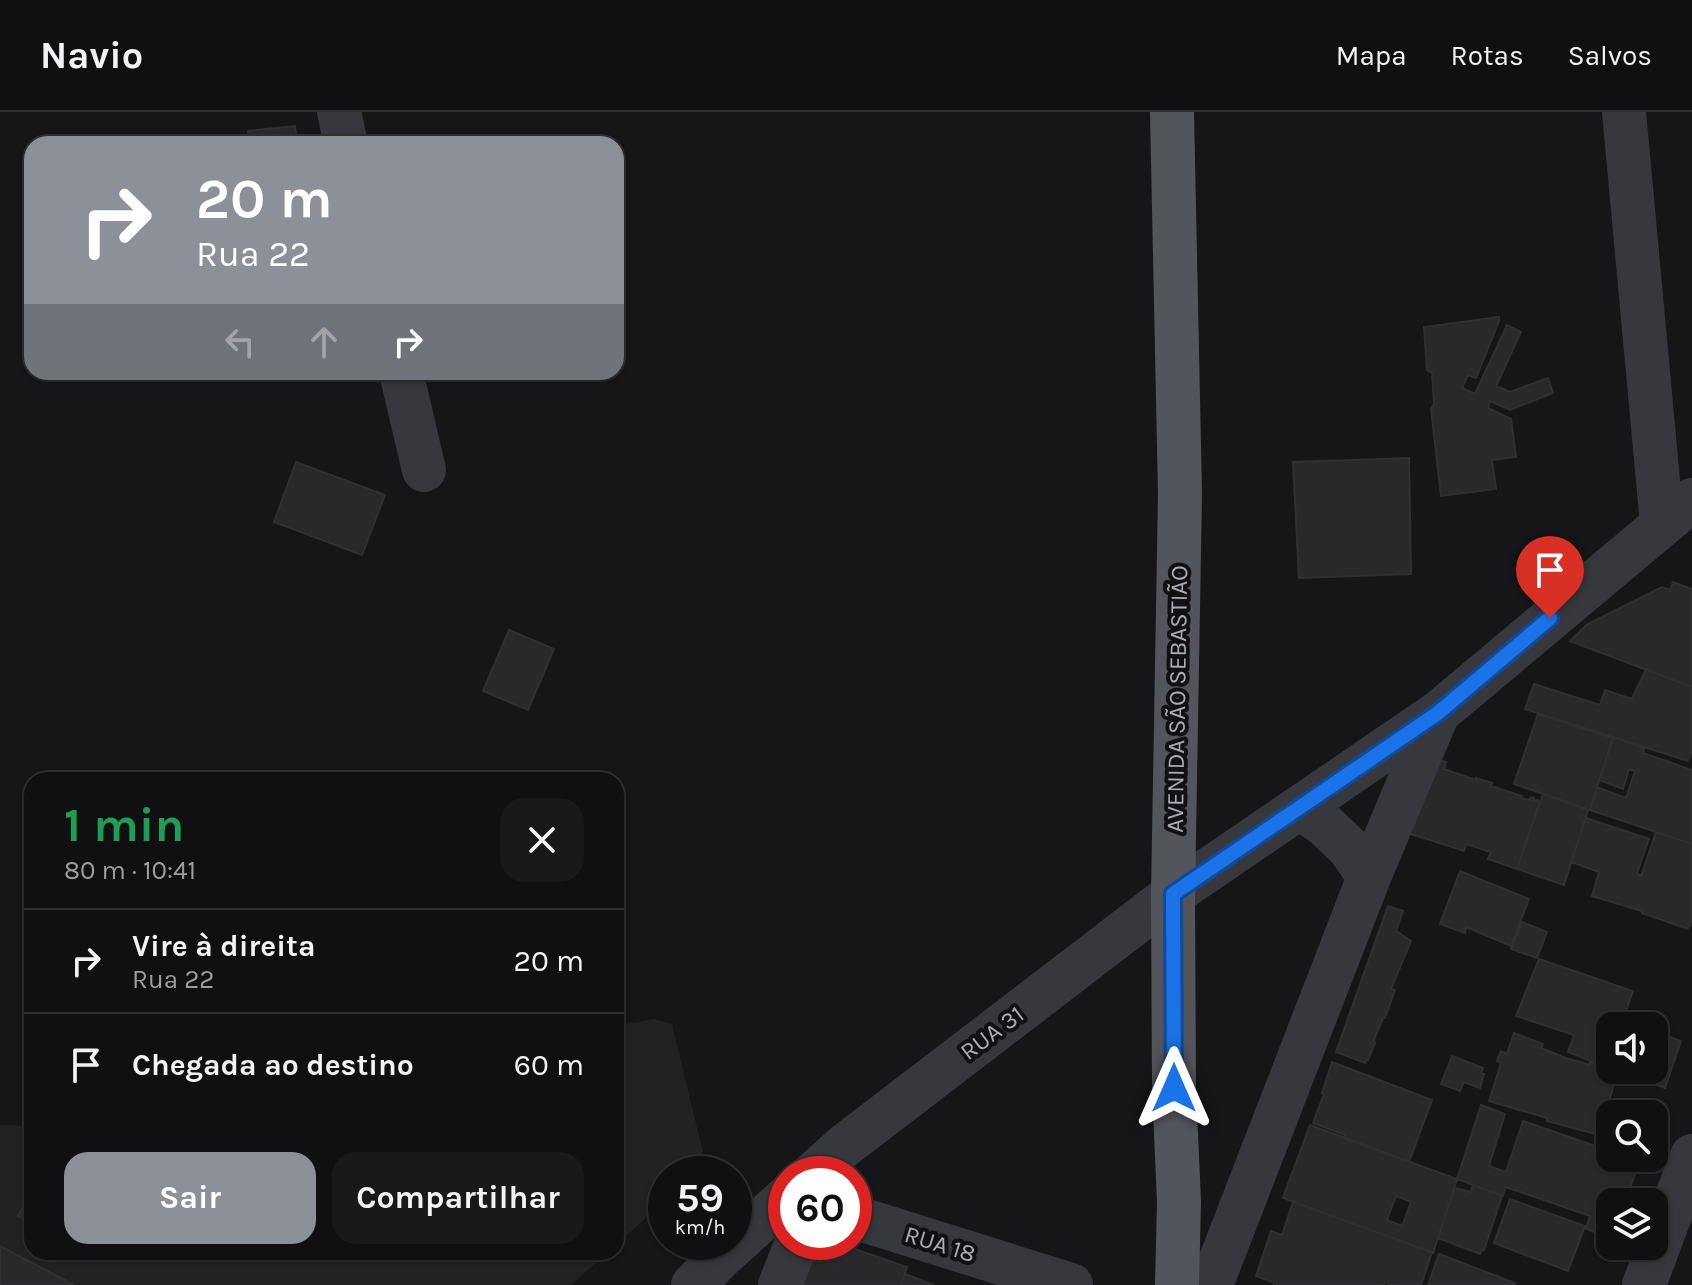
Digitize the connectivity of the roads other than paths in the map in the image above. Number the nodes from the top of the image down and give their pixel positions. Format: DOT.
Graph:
graph roads {
  1 [pos="339,112"];
  2 [pos="1172,112"];
  3 [pos="1624,112"];
  4 [pos="344,136"];
  5 [pos="403,380"];
  6 [pos="424,470"];
  7 [pos="1682,519"];
  8 [pos="1438,713"];
  9 [pos="1300,808"];
  10 [pos="1369,877"];
  11 [pos="1173,894"];
  12 [pos="839,1156"];
  13 [pos="1692,1156"];
  14 [pos="768,1214"];
  15 [pos="872,1223"];
  16 [pos="790,1260"];
  17 [pos="693,1285"];
  18 [pos="780,1285"];
  19 [pos="1071,1285"];
  20 [pos="1177,1285"];
  21 [pos="1211,1285"];
  22 [pos="1644,1285"];
  1 -- 4 [label="street"];
  2 -- 11 [label="main road, AVENIDA SÃO SEBASTIÃO"];
  3 -- 7 [label="street"];
  5 -- 6 [label="street"];
  7 -- 8 [label="street, RUA 31"];
  8 -- 9 [label="street, RUA 31"];
  8 -- 10 [label="street"];
  9 -- 10 [label="street"];
  9 -- 11 [label="street, RUA 31"];
  10 -- 21 [label="street"];
  11 -- 12 [label="street, RUA 31"];
  11 -- 20 [label="main road, AVENIDA SÃO SEBASTIÃO"];
  13 -- 22 [label="street"];
  14 -- 17 [label="street"];
  15 -- 19 [label="street, RUA 18"];
  16 -- 18 [label="street"];
}
